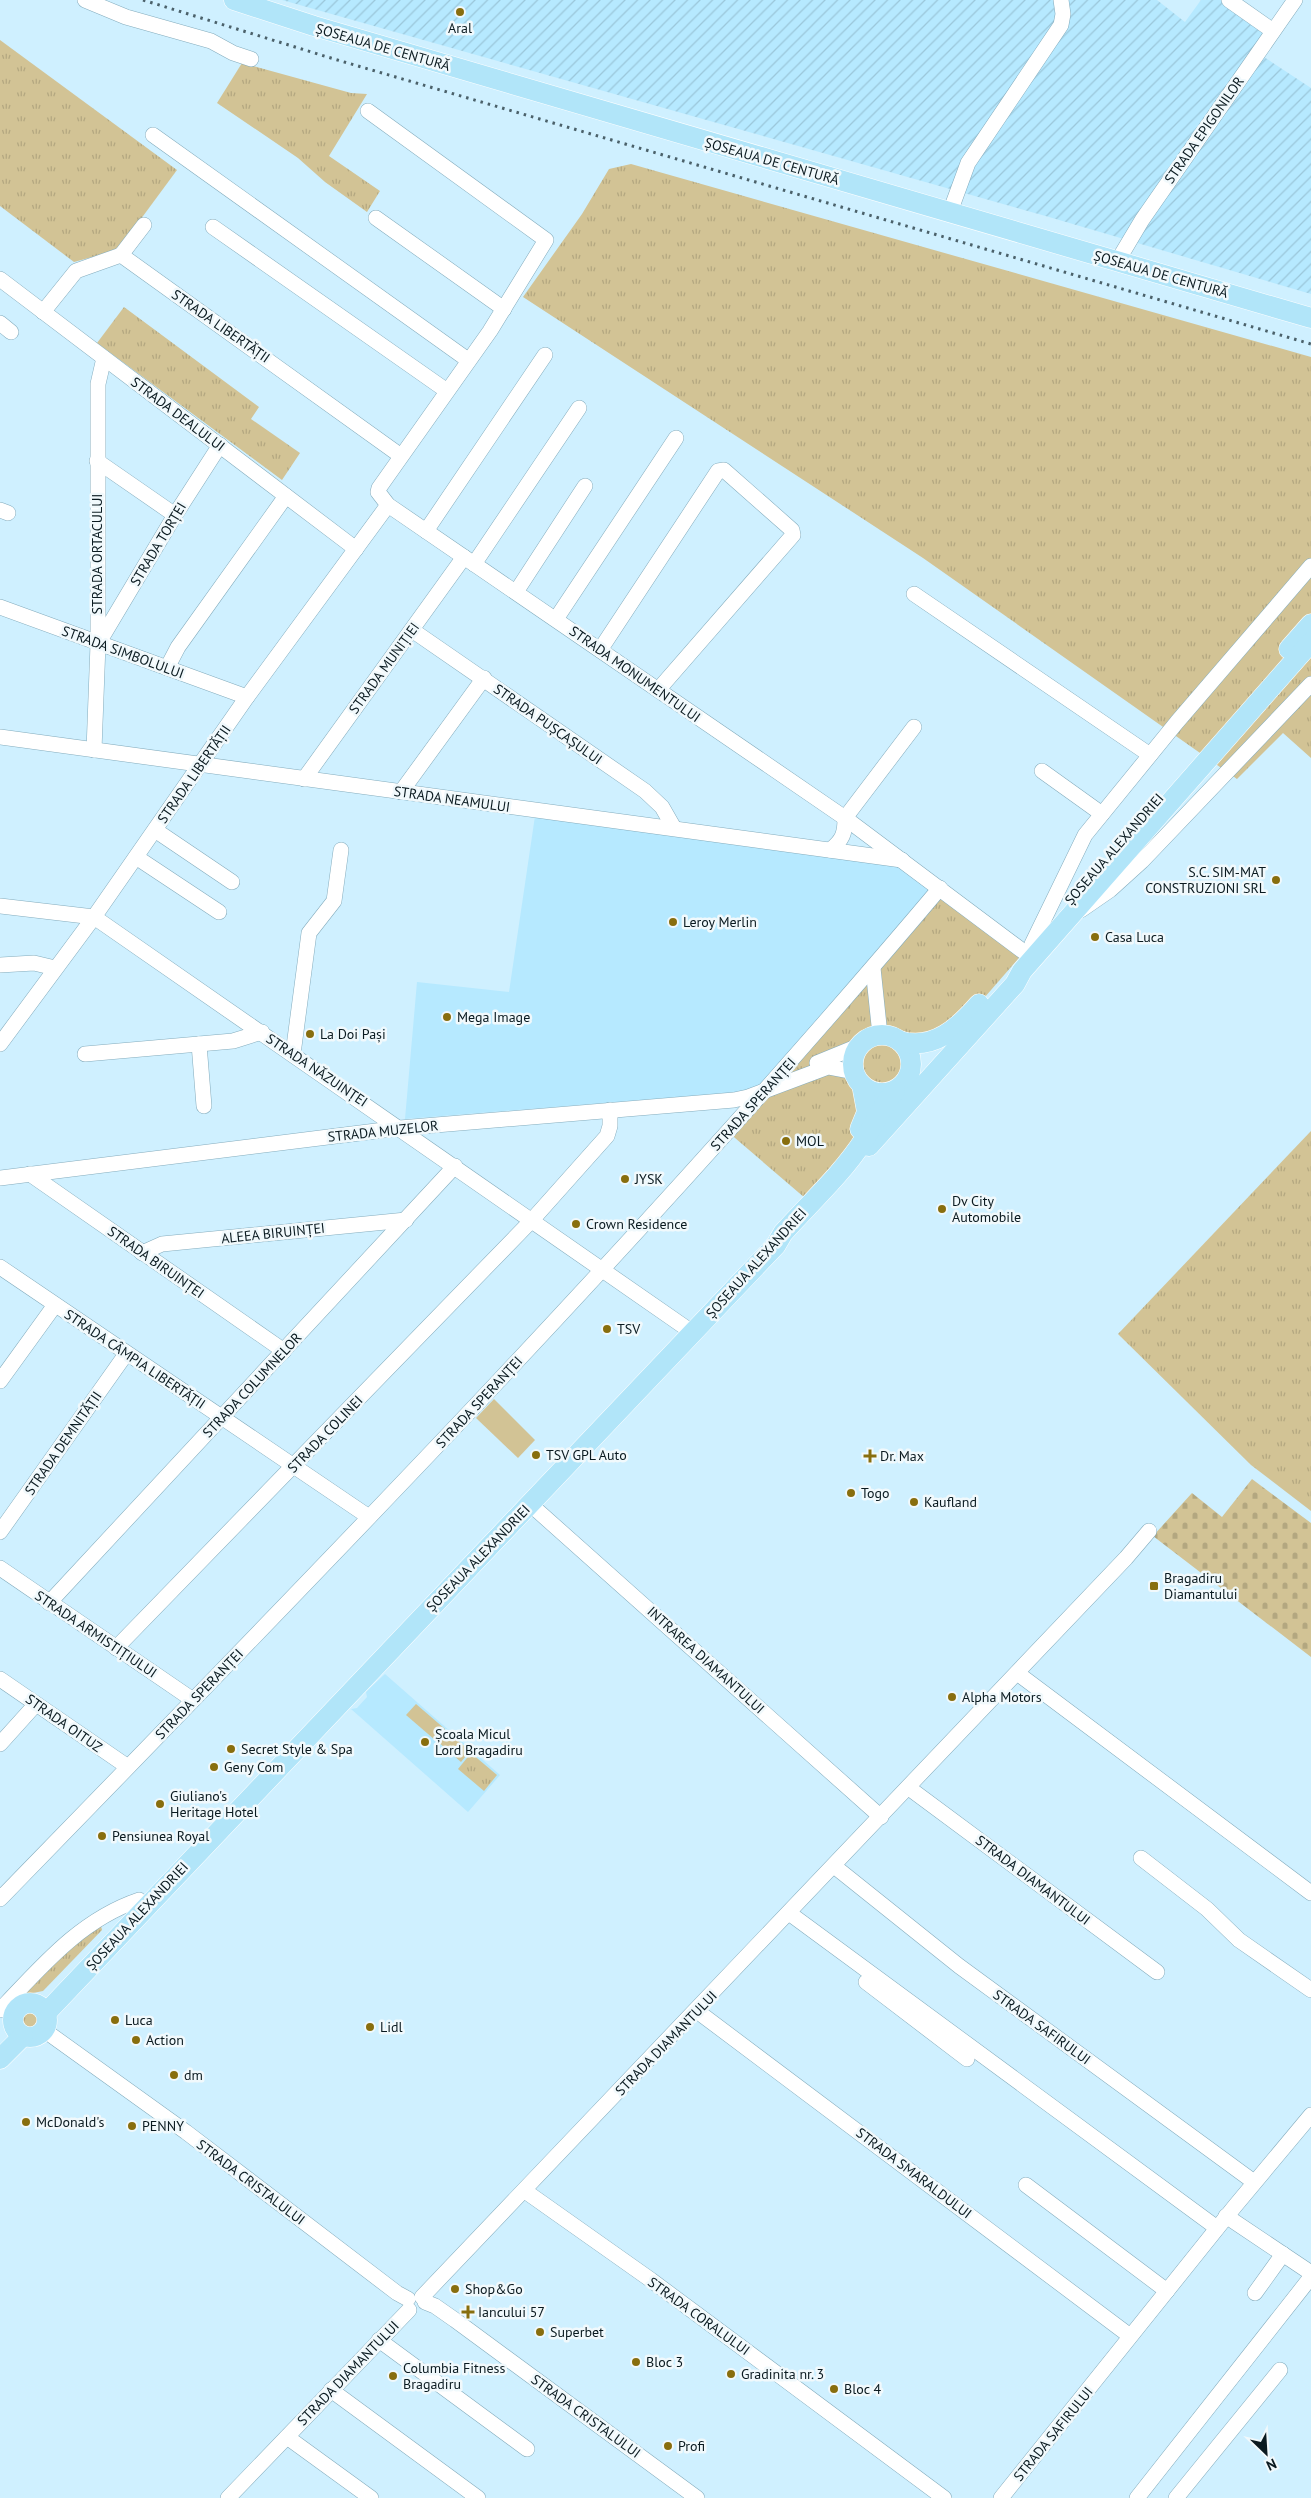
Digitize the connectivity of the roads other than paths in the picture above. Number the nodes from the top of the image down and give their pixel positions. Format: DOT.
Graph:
graph roads {
  1 [pos="85,0"];
  2 [pos="234,0"];
  3 [pos="1061,0"];
  4 [pos="1229,0"];
  5 [pos="1295,0"];
  6 [pos="1272,31"];
  7 [pos="251,59"];
  8 [pos="368,111"];
  9 [pos="153,135"];
  10 [pos="950,212"];
  11 [pos="376,218"];
  12 [pos="144,225"];
  13 [pos="213,227"];
  14 [pos="121,255"];
  15 [pos="1117,262"];
  16 [pos="0,279"];
  17 [pos="504,308"];
  18 [pos="43,312"];
  19 [pos="1311,318"];
  20 [pos="545,354"];
  21 [pos="104,358"];
  22 [pos="468,360"];
  23 [pos="447,391"];
  24 [pos="579,408"];
  25 [pos="676,438"];
  26 [pos="220,445"];
  27 [pos="402,456"];
  28 [pos="97,461"];
  29 [pos="585,486"];
  30 [pos="286,496"];
  31 [pos="388,505"];
  32 [pos="175,515"];
  33 [pos="426,531"];
  34 [pos="356,549"];
  35 [pos="469,560"];
  36 [pos="1311,566"];
  37 [pos="516,592"];
  38 [pos="914,594"];
  39 [pos="0,607"];
  40 [pos="556,619"];
  41 [pos="1311,624"];
  42 [pos="412,630"];
  43 [pos="1311,642"];
  44 [pos="98,644"];
  45 [pos="600,650"];
  46 [pos="167,668"];
  47 [pos="484,678"];
  48 [pos="1311,684"];
  49 [pos="658,690"];
  50 [pos="247,697"];
  51 [pos="914,727"];
  52 [pos="0,737"];
  53 [pos="94,750"];
  54 [pos="1150,754"];
  55 [pos="200,765"];
  56 [pos="1042,771"];
  57 [pos="304,779"];
  58 [pos="401,792"];
  59 [pos="1102,814"];
  60 [pos="845,818"];
  61 [pos="674,828"];
  62 [pos="155,830"];
  63 [pos="341,850"];
  64 [pos="830,850"];
  65 [pos="136,857"];
  66 [pos="903,860"];
  67 [pos="232,882"];
  68 [pos="940,888"];
  69 [pos="0,906"];
  70 [pos="219,912"];
  71 [pos="1073,915"];
  72 [pos="94,917"];
  73 [pos="1026,956"];
  74 [pos="0,965"];
  75 [pos="55,968"];
  76 [pos="873,968"];
  77 [pos="262,1032"];
  78 [pos="880,1035"];
  79 [pos="900,1041"];
  80 [pos="0,1044"];
  81 [pos="199,1044"];
  82 [pos="861,1045"];
  83 [pos="86,1054"];
  84 [pos="293,1054"];
  85 [pos="910,1075"];
  86 [pos="858,1079"];
  87 [pos="766,1090"];
  88 [pos="895,1091"];
  89 [pos="204,1106"];
  90 [pos="610,1110"];
  91 [pos="400,1128"];
  92 [pos="455,1166"];
  93 [pos="30,1174"];
  94 [pos="0,1178"];
  95 [pos="533,1219"];
  96 [pos="406,1220"];
  97 [pos="776,1245"];
  98 [pos="142,1253"];
  99 [pos="0,1267"];
  100 [pos="603,1271"];
  101 [pos="55,1305"];
  102 [pos="686,1328"];
  103 [pos="284,1351"];
  104 [pos="126,1354"];
  105 [pos="0,1382"];
  106 [pos="222,1418"];
  107 [pos="294,1466"];
  108 [pos="530,1504"];
  109 [pos="370,1518"];
  110 [pos="1149,1531"];
  111 [pos="0,1532"];
  112 [pos="0,1568"];
  113 [pos="49,1603"];
  114 [pos="116,1648"];
  115 [pos="1017,1673"];
  116 [pos="0,1679"];
  117 [pos="193,1700"];
  118 [pos="36,1704"];
  119 [pos="0,1744"];
  120 [pos="128,1767"];
  121 [pos="909,1788"];
  122 [pos="881,1817"];
  123 [pos="1141,1858"];
  124 [pos="834,1866"];
  125 [pos="1311,1893"];
  126 [pos="0,1899"];
  127 [pos="139,1900"];
  128 [pos="786,1917"];
  129 [pos="1157,1972"];
  130 [pos="1311,1990"];
  131 [pos="0,2010"];
  132 [pos="697,2011"];
  133 [pos="42,2016"];
  134 [pos="19,2032"];
  135 [pos="0,2044"];
  136 [pos="0,2059"];
  137 [pos="966,2059"];
  138 [pos="1311,2115"];
  139 [pos="1254,2182"];
  140 [pos="1026,2185"];
  141 [pos="525,2191"];
  142 [pos="1222,2222"];
  143 [pos="1283,2254"];
  144 [pos="1310,2271"];
  145 [pos="1167,2290"];
  146 [pos="1255,2293"];
  147 [pos="417,2304"];
  148 [pos="1130,2336"];
  149 [pos="379,2340"];
  150 [pos="1280,2370"];
  151 [pos="332,2390"];
  152 [pos="551,2394"];
  153 [pos="287,2437"];
  154 [pos="527,2449"];
  155 [pos="235,2496"];
  156 [pos="371,2498"];
  157 [pos="478,2498"];
  158 [pos="687,2498"];
  159 [pos="697,2498"];
  160 [pos="944,2498"];
  161 [pos="1001,2498"];
  162 [pos="1137,2498"];
  163 [pos="1176,2498"];
  1 -- 7 [label="street"];
  2 -- 10 [label="main road, ȘOSEAUA DE CENTURĂ"];
  3 -- 10 [label="street"];
  4 -- 6 [label="street"];
  5 -- 6 [label="street, STRADA EPIGONILOR"];
  6 -- 15 [label="street, STRADA EPIGONILOR"];
  8 -- 17 [label="street"];
  9 -- 22 [label="street"];
  10 -- 15 [label="main road, ȘOSEAUA DE CENTURĂ"];
  11 -- 17 [label="street"];
  12 -- 14 [label="street"];
  13 -- 23 [label="street"];
  14 -- 18 [label="street"];
  14 -- 27 [label="street, STRADA LIBERTĂȚII"];
  15 -- 19 [label="main road, ȘOSEAUA DE CENTURĂ"];
  16 -- 18 [label="street, STRADA DEALULUI"];
  17 -- 22 [label="street"];
  18 -- 21 [label="street, STRADA DEALULUI"];
  20 -- 33 [label="street"];
  21 -- 26 [label="street, STRADA DEALULUI"];
  21 -- 28 [label="street, STRADA ORTACULUI"];
  22 -- 23 [label="street"];
  23 -- 27 [label="street"];
  24 -- 35 [label="street, STRADA MUNIȚIEI"];
  25 -- 40 [label="street"];
  26 -- 30 [label="street, STRADA DEALULUI"];
  26 -- 32 [label="street, STRADA TORȚEI"];
  27 -- 31 [label="street, STRADA MONUMENTULUI"];
  28 -- 32 [label="street"];
  28 -- 44 [label="street, STRADA ORTACULUI"];
  29 -- 37 [label="street"];
  30 -- 34 [label="street, STRADA DEALULUI"];
  30 -- 46 [label="street"];
  31 -- 33 [label="street, STRADA MONUMENTULUI"];
  31 -- 34 [label="street, STRADA LIBERTĂȚII"];
  32 -- 44 [label="street, STRADA TORȚEI"];
  33 -- 35 [label="street, STRADA MONUMENTULUI"];
  34 -- 50 [label="street, STRADA LIBERTĂȚII"];
  35 -- 37 [label="street, STRADA MONUMENTULUI"];
  35 -- 42 [label="street, STRADA MUNIȚIEI"];
  36 -- 54 [label="street"];
  37 -- 40 [label="street, STRADA MONUMENTULUI"];
  38 -- 54 [label="street"];
  39 -- 44 [label="street, STRADA SIMBOLULUI"];
  40 -- 45 [label="street, STRADA MONUMENTULUI"];
  41 -- 73 [label="main road, ȘOSEAUA ALEXANDRIEI"];
  42 -- 47 [label="street, STRADA PUȘCAȘULUI"];
  42 -- 57 [label="street, STRADA MUNIȚIEI"];
  43 -- 71 [label="main road, ȘOSEAUA ALEXANDRIEI"];
  44 -- 46 [label="street, STRADA SIMBOLULUI"];
  44 -- 53 [label="street, STRADA ORTACULUI"];
  45 -- 49 [label="street, STRADA MONUMENTULUI"];
  45 -- 49 [label="street"];
  46 -- 50 [label="street, STRADA SIMBOLULUI"];
  47 -- 58 [label="street"];
  47 -- 61 [label="street, STRADA PUȘCAȘULUI"];
  48 -- 71 [label="street"];
  49 -- 60 [label="street, STRADA MONUMENTULUI"];
  50 -- 55 [label="street, STRADA LIBERTĂȚII"];
  51 -- 60 [label="street"];
  52 -- 53 [label="street, STRADA NEAMULUI"];
  53 -- 55 [label="street, STRADA NEAMULUI"];
  54 -- 59 [label="street"];
  55 -- 57 [label="street, STRADA NEAMULUI"];
  55 -- 62 [label="street, STRADA LIBERTĂȚII"];
  56 -- 59 [label="street"];
  57 -- 58 [label="street, STRADA NEAMULUI"];
  58 -- 61 [label="street, STRADA NEAMULUI"];
  59 -- 73 [label="street"];
  60 -- 64 [label="street"];
  60 -- 66 [label="street, STRADA MONUMENTULUI"];
  61 -- 64 [label="street, STRADA NEAMULUI"];
  62 -- 65 [label="street, STRADA LIBERTĂȚII"];
  62 -- 67 [label="street"];
  63 -- 84 [label="street"];
  64 -- 66 [label="street, STRADA NEAMULUI"];
  65 -- 70 [label="street"];
  65 -- 72 [label="street, STRADA LIBERTĂȚII"];
  66 -- 68 [label="street, STRADA MONUMENTULUI"];
  68 -- 73 [label="street, STRADA MONUMENTULUI"];
  68 -- 76 [label="street, STRADA SPERANȚEI"];
  69 -- 72 [label="street"];
  71 -- 73 [label="main road, ȘOSEAUA ALEXANDRIEI"];
  72 -- 75 [label="street, STRADA LIBERTĂȚII"];
  72 -- 77 [label="street, STRADA NĂZUINȚEI"];
  73 -- 79 [label="main road, ȘOSEAUA ALEXANDRIEI"];
  73 -- 85 [label="main road, ȘOSEAUA ALEXANDRIEI"];
  73 -- 97 [label="main road"];
  74 -- 75 [label="street"];
  75 -- 80 [label="street, STRADA LIBERTĂȚII"];
  76 -- 78 [label="street"];
  76 -- 87 [label="street, STRADA SPERANȚEI"];
  77 -- 81 [label="street"];
  77 -- 84 [label="street, STRADA NĂZUINȚEI"];
  78 -- 79 [label="main road"];
  78 -- 82 [label="main road"];
  79 -- 85 [label="main road"];
  81 -- 83 [label="street"];
  81 -- 89 [label="street"];
  82 -- 86 [label="main road"];
  82 -- 87 [label="street"];
  84 -- 91 [label="street, STRADA NĂZUINȚEI"];
  85 -- 88 [label="main road"];
  86 -- 87 [label="street"];
  86 -- 88 [label="main road"];
  86 -- 102 [label="main road, ȘOSEAUA ALEXANDRIEI"];
  87 -- 90 [label="street, STRADA MUZELOR"];
  87 -- 100 [label="street, STRADA SPERANȚEI"];
  88 -- 97 [label="main road, ȘOSEAUA ALEXANDRIEI"];
  90 -- 91 [label="street, STRADA MUZELOR"];
  90 -- 95 [label="street, STRADA COLINEI"];
  91 -- 92 [label="street, STRADA NĂZUINȚEI"];
  91 -- 93 [label="street, STRADA MUZELOR"];
  92 -- 95 [label="street, STRADA NĂZUINȚEI"];
  92 -- 96 [label="street, STRADA COLUMNELOR"];
  93 -- 94 [label="street, STRADA MUZELOR"];
  93 -- 98 [label="street, STRADA BIRUINȚEI"];
  95 -- 100 [label="street, STRADA NĂZUINȚEI"];
  95 -- 107 [label="street, STRADA COLINEI"];
  96 -- 98 [label="street, ALEEA BIRUINȚEI"];
  96 -- 103 [label="street, STRADA COLUMNELOR"];
  97 -- 108 [label="main road, ȘOSEAUA ALEXANDRIEI"];
  98 -- 103 [label="street, STRADA BIRUINȚEI"];
  99 -- 101 [label="street, STRADA CÂMPIA LIBERTĂȚII"];
  100 -- 102 [label="street, STRADA NĂZUINȚEI"];
  100 -- 109 [label="street, STRADA SPERANȚEI"];
  101 -- 104 [label="street, STRADA CÂMPIA LIBERTĂȚII"];
  101 -- 105 [label="street"];
  102 -- 127 [label="main road, ȘOSEAUA ALEXANDRIEI"];
  103 -- 106 [label="street, STRADA COLUMNELOR"];
  104 -- 106 [label="street, STRADA CÂMPIA LIBERTĂȚII"];
  104 -- 111 [label="street, STRADA DEMNITĂȚII"];
  106 -- 107 [label="street, STRADA CÂMPIA LIBERTĂȚII"];
  106 -- 113 [label="street, STRADA COLUMNELOR"];
  107 -- 109 [label="street, STRADA CÂMPIA LIBERTĂȚII"];
  107 -- 114 [label="street, STRADA COLINEI"];
  108 -- 122 [label="street, INTRAREA DIAMANTULUI"];
  108 -- 133 [label="main road, ȘOSEAUA ALEXANDRIEI"];
  109 -- 117 [label="street, STRADA SPERANȚEI"];
  110 -- 115 [label="street, STRADA DIAMANTULUI"];
  112 -- 113 [label="street, STRADA ARMISTIȚIULUI"];
  113 -- 114 [label="street, STRADA ARMISTIȚIULUI"];
  114 -- 117 [label="street, STRADA ARMISTIȚIULUI"];
  115 -- 121 [label="street, STRADA DIAMANTULUI"];
  115 -- 125 [label="street"];
  116 -- 118 [label="street, STRADA OITUZ"];
  117 -- 120 [label="street, STRADA SPERANȚEI"];
  118 -- 119 [label="street"];
  118 -- 120 [label="street, STRADA OITUZ"];
  120 -- 126 [label="street, STRADA SPERANȚEI"];
  121 -- 122 [label="street, STRADA DIAMANTULUI"];
  121 -- 129 [label="street, STRADA DIAMANTULUI"];
  122 -- 124 [label="street, STRADA DIAMANTULUI"];
  123 -- 130 [label="street"];
  124 -- 128 [label="street, STRADA DIAMANTULUI"];
  124 -- 139 [label="street, STRADA SAFIRULUI"];
  127 -- 131 [label="street"];
  127 -- 133 [label="main road, ȘOSEAUA ALEXANDRIEI"];
  128 -- 132 [label="street, STRADA DIAMANTULUI"];
  128 -- 137 [label="street"];
  128 -- 142 [label="street"];
  132 -- 141 [label="street, STRADA DIAMANTULUI"];
  132 -- 148 [label="street, STRADA SMARALDULUI"];
  133 -- 134 [label="main road"];
  133 -- 134 [label="main road"];
  133 -- 147 [label="street, STRADA CRISTALULUI"];
  134 -- 135 [label="main road"];
  134 -- 136 [label="main road"];
  138 -- 139 [label="street, STRADA SAFIRULUI"];
  139 -- 142 [label="street, STRADA SAFIRULUI"];
  140 -- 145 [label="street"];
  141 -- 147 [label="street, STRADA DIAMANTULUI"];
  141 -- 160 [label="street, STRADA CORALULUI"];
  142 -- 143 [label="street"];
  142 -- 145 [label="street, STRADA SAFIRULUI"];
  143 -- 144 [label="street"];
  143 -- 146 [label="street"];
  144 -- 162 [label="street"];
  145 -- 148 [label="street, STRADA SAFIRULUI"];
  147 -- 149 [label="street, STRADA DIAMANTULUI"];
  147 -- 152 [label="street, STRADA CRISTALULUI"];
  148 -- 161 [label="street, STRADA SAFIRULUI"];
  149 -- 151 [label="street, STRADA DIAMANTULUI"];
  149 -- 154 [label="street"];
  150 -- 163 [label="street"];
  151 -- 153 [label="street, STRADA DIAMANTULUI"];
  151 -- 157 [label="street"];
  152 -- 158 [label="street, STRADA CRISTALULUI"];
  152 -- 159 [label="street, STRADA CRISTALULUI"];
  153 -- 155 [label="street, STRADA DIAMANTULUI"];
  153 -- 156 [label="street, STRADA DIAMANTULUI"];
}
